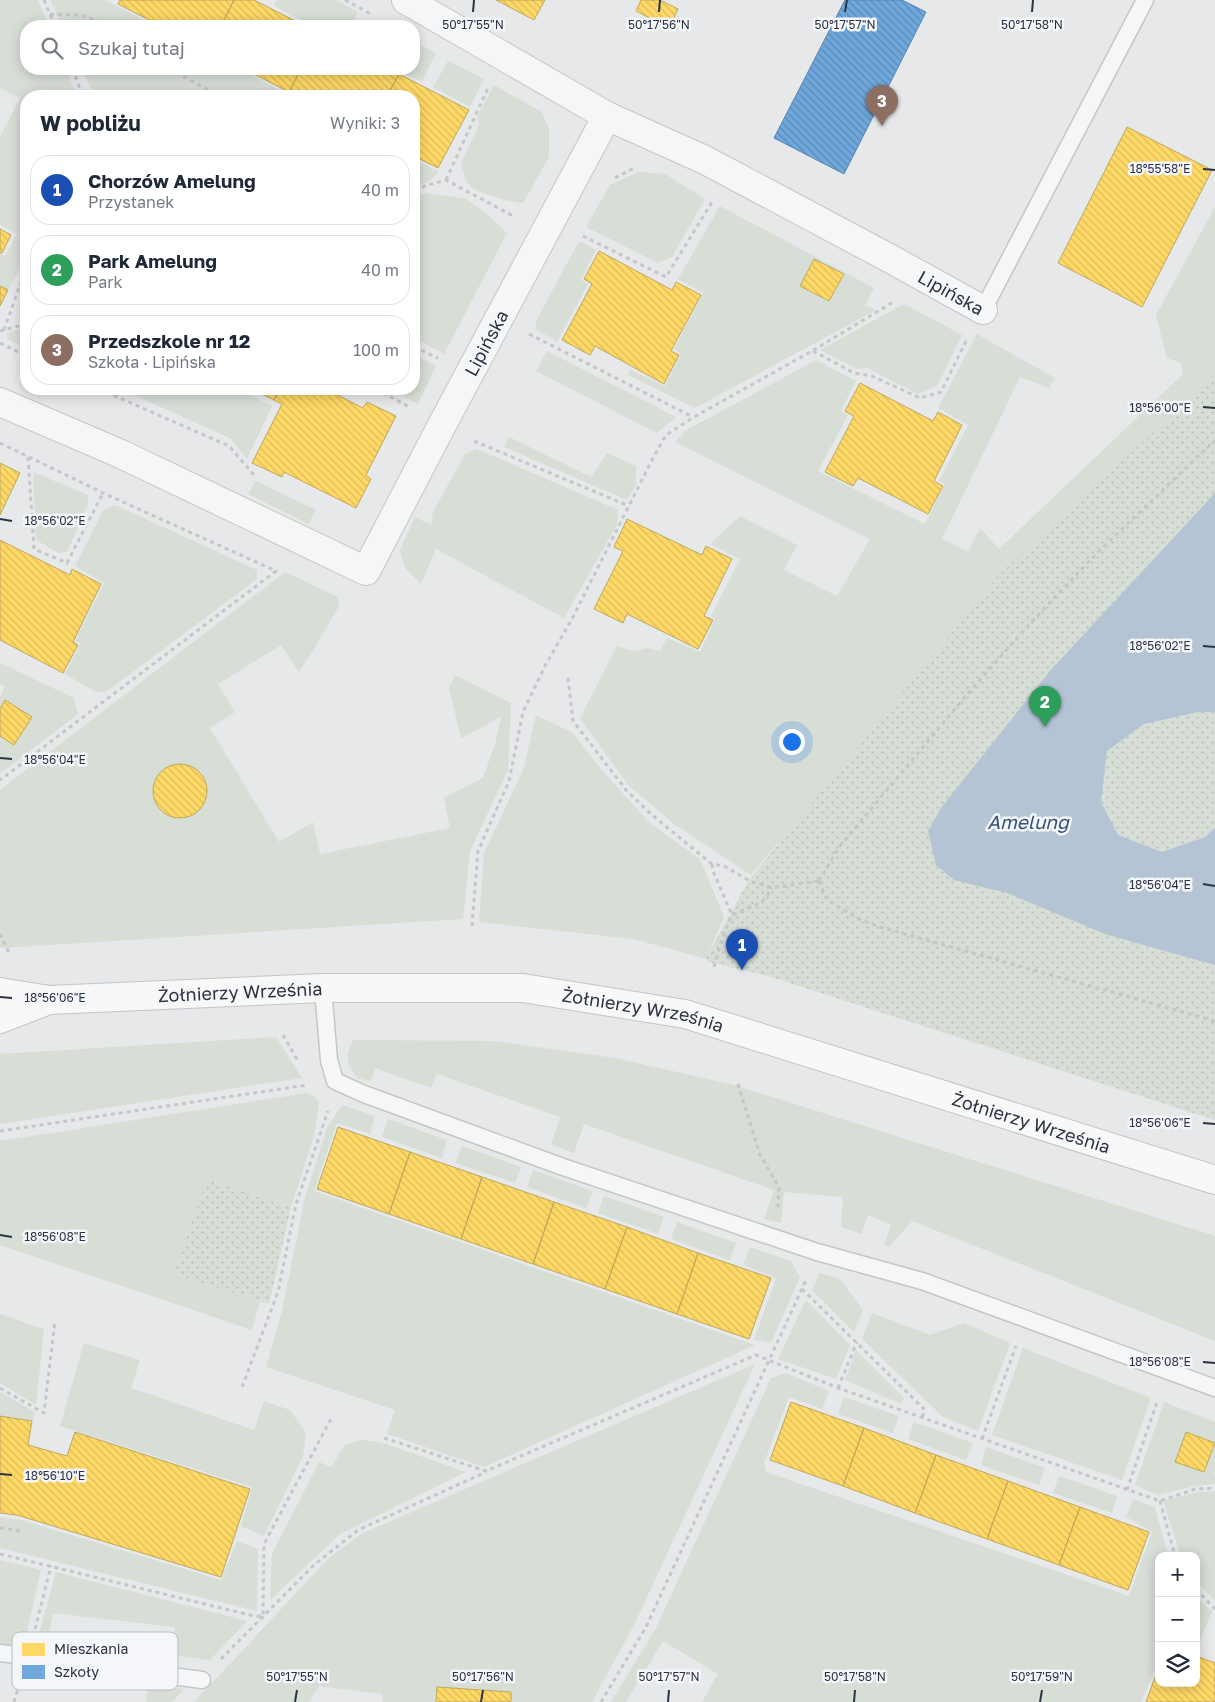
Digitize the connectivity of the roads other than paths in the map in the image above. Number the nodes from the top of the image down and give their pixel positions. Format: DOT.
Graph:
graph roads {
  1 [pos="1145,0"];
  2 [pos="411,1"];
  3 [pos="607,116"];
  4 [pos="983,310"];
  5 [pos="0,402"];
  6 [pos="323,988"];
  7 [pos="0,992"];
  8 [pos="49,1000"];
  9 [pos="0,1019"];
  10 [pos="1215,1180"];
  11 [pos="1215,1388"];
  12 [pos="178,1677"];
  13 [pos="202,1680"];
  1 -- 4 [label="lane, Lipińska"];
  2 -- 3 [label="street, Lipińska"];
  3 -- 4 [label="street, Lipińska"];
  3 -- 5 [label="street, Lipińska"];
  6 -- 8 [label="main road, Żołnierzy Września"];
  6 -- 10 [label="main road, Żołnierzy Września"];
  6 -- 11 [label="lane"];
  7 -- 8 [label="main road, Żołnierzy Września"];
  8 -- 9 [label="main road, Żołnierzy Września"];
  12 -- 13 [label="lane"];
}
